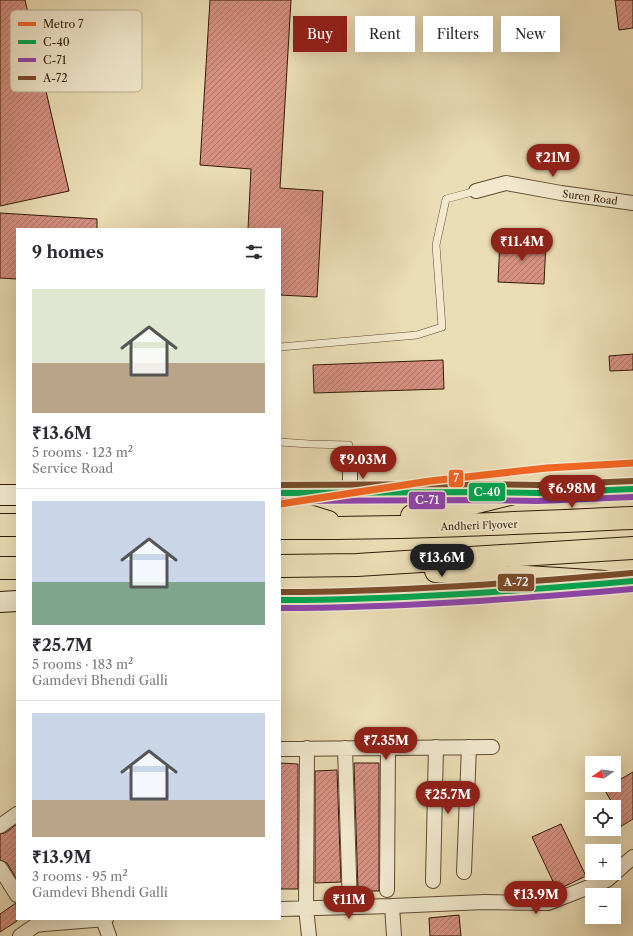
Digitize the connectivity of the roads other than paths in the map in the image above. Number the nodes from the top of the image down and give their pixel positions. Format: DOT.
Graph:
graph roads {
  1 [pos="476,191"];
  2 [pos="633,202"];
  3 [pos="281,347"];
  4 [pos="281,442"];
  5 [pos="350,467"];
  6 [pos="633,489"];
  7 [pos="281,493"];
  8 [pos="350,493"];
  9 [pos="510,494"];
  10 [pos="0,495"];
  11 [pos="16,495"];
  12 [pos="281,507"];
  13 [pos="633,518"];
  14 [pos="0,525"];
  15 [pos="16,525"];
  16 [pos="281,528"];
  17 [pos="348,529"];
  18 [pos="633,548"];
  19 [pos="357,565"];
  20 [pos="281,566"];
  21 [pos="0,568"];
  22 [pos="16,568"];
  23 [pos="633,581"];
  24 [pos="605,582"];
  25 [pos="281,600"];
  26 [pos="16,601"];
  27 [pos="0,602"];
  28 [pos="469,747"];
  29 [pos="492,747"];
  30 [pos="307,748"];
  31 [pos="345,748"];
  32 [pos="388,748"];
  33 [pos="436,748"];
  34 [pos="281,749"];
  35 [pos="16,815"];
  36 [pos="0,826"];
  37 [pos="633,857"];
  38 [pos="0,868"];
  39 [pos="464,872"];
  40 [pos="434,881"];
  41 [pos="388,890"];
  42 [pos="16,893"];
  43 [pos="392,906"];
  44 [pos="350,907"];
  45 [pos="306,908"];
  46 [pos="281,909"];
  47 [pos="82,920"];
  48 [pos="103,920"];
  49 [pos="34,922"];
  50 [pos="20,936"];
  51 [pos="109,936"];
  52 [pos="309,936"];
  53 [pos="394,936"];
  1 -- 2 [label="street, Suren Road"];
  1 -- 3 [label="lane"];
  4 -- 5 [label="lane"];
  5 -- 8 [label="street"];
  6 -- 9 [label="street"];
  7 -- 8 [label="street"];
  8 -- 9 [label="street"];
  9 -- 17 [label="highway"];
  10 -- 11 [label="street"];
  12 -- 17 [label="highway"];
  13 -- 17 [label="highway, Andheri Flyover"];
  14 -- 15 [label="highway"];
  16 -- 17 [label="highway"];
  18 -- 19 [label="highway"];
  19 -- 20 [label="highway"];
  19 -- 24 [label="highway"];
  21 -- 22 [label="highway"];
  23 -- 24 [label="street"];
  24 -- 25 [label="street"];
  26 -- 27 [label="street"];
  28 -- 29 [label="street"];
  28 -- 33 [label="street"];
  28 -- 39 [label="street"];
  30 -- 31 [label="street"];
  30 -- 34 [label="street"];
  30 -- 45 [label="street"];
  31 -- 32 [label="street"];
  31 -- 44 [label="street"];
  32 -- 33 [label="street"];
  32 -- 41 [label="street"];
  33 -- 40 [label="street"];
  35 -- 36 [label="street"];
  37 -- 43 [label="street"];
  38 -- 42 [label="street"];
  43 -- 44 [label="street"];
  43 -- 53 [label="street"];
  44 -- 45 [label="street"];
  45 -- 46 [label="street"];
  45 -- 52 [label="street"];
  47 -- 49 [label="street"];
  48 -- 51 [label="street"];
  49 -- 50 [label="street"];
}
